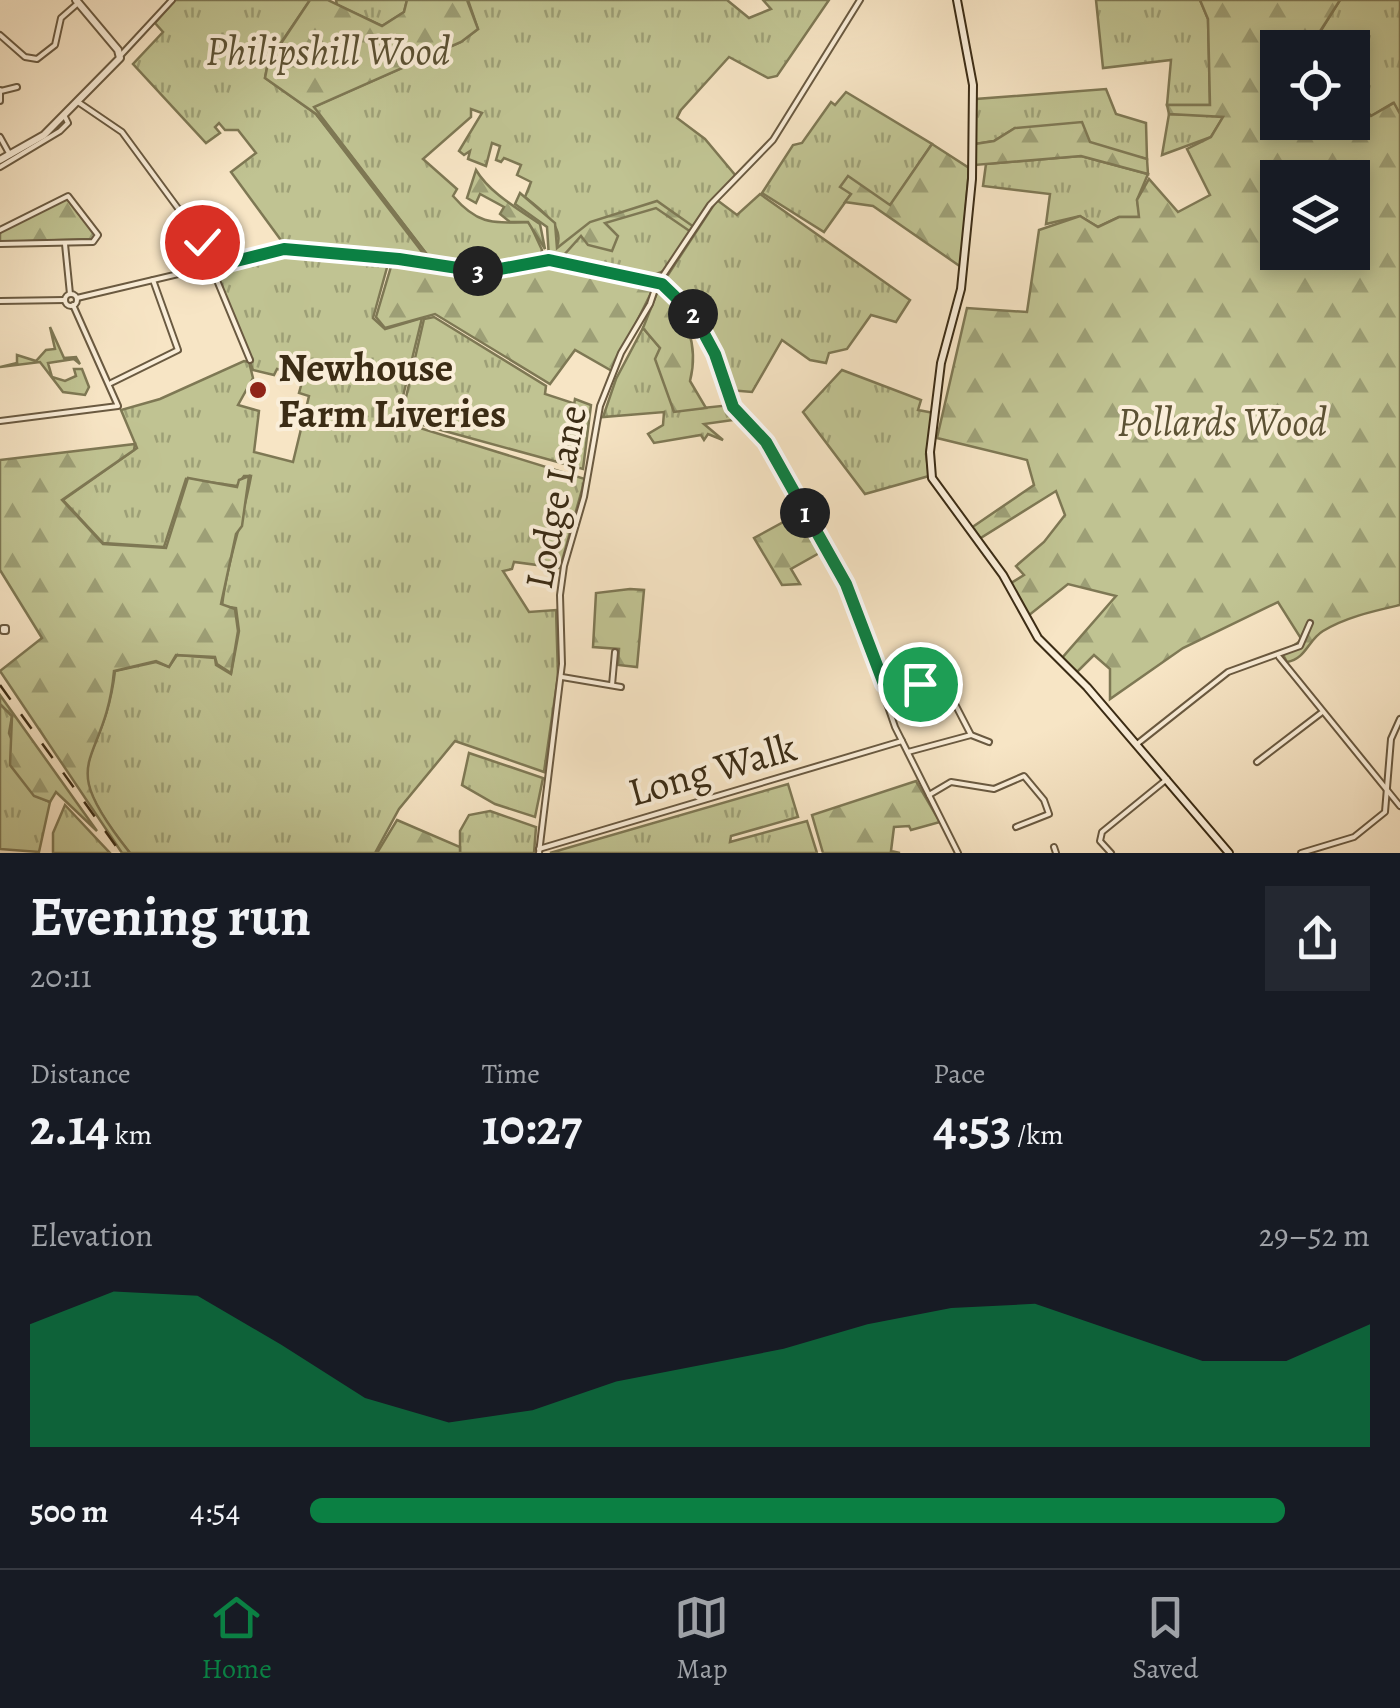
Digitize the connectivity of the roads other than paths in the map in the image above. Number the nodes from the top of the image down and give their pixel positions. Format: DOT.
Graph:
graph roads {
  1 [pos="172,0"];
  2 [pos="860,0"];
  3 [pos="957,0"];
  4 [pos="77,2"];
  5 [pos="0,35"];
  6 [pos="120,54"];
  7 [pos="17,86"];
  8 [pos="1,91"];
  9 [pos="0,101"];
  10 [pos="78,102"];
  11 [pos="65,117"];
  12 [pos="0,137"];
  13 [pos="10,154"];
  14 [pos="0,163"];
  15 [pos="0,230"];
  16 [pos="65,242"];
  17 [pos="0,244"];
  18 [pos="216,266"];
  19 [pos="153,280"];
  20 [pos="658,283"];
  21 [pos="70,294"];
  22 [pos="76,298"];
  23 [pos="64,300"];
  24 [pos="0,301"];
  25 [pos="73,305"];
  26 [pos="250,360"];
  27 [pos="110,384"];
  28 [pos="0,421"];
  29 [pos="1310,623"];
  30 [pos="616,652"];
  31 [pos="1278,657"];
  32 [pos="561,677"];
  33 [pos="884,684"];
  34 [pos="612,686"];
  35 [pos="621,687"];
  36 [pos="921,694"];
  37 [pos="955,704"];
  38 [pos="1322,712"];
  39 [pos="1400,719"];
  40 [pos="971,735"];
  41 [pos="902,741"];
  42 [pos="989,742"];
  43 [pos="1137,744"];
  44 [pos="908,753"];
  45 [pos="1258,762"];
  46 [pos="1167,780"];
  47 [pos="1386,788"];
  48 [pos="928,795"];
  49 [pos="1400,806"];
  50 [pos="1016,827"];
  51 [pos="539,851"];
  52 [pos="958,853"];
  53 [pos="1110,853"];
  54 [pos="1229,853"];
  55 [pos="1302,853"];
  1 -- 6 [label="street"];
  2 -- 20 [label="street, Lodge Lane"];
  3 -- 43 [label="main road"];
  4 -- 5 [label="street"];
  4 -- 6 [label="main road"];
  6 -- 10 [label="main road"];
  7 -- 8 [label="street"];
  8 -- 9 [label="street"];
  10 -- 11 [label="main road"];
  10 -- 18 [label="street"];
  11 -- 13 [label="main road"];
  11 -- 14 [label="street"];
  12 -- 13 [label="street"];
  13 -- 14 [label="main road"];
  15 -- 16 [label="street"];
  16 -- 17 [label="street"];
  16 -- 21 [label="street"];
  18 -- 19 [label="street"];
  18 -- 20 [label="street"];
  18 -- 26 [label="street"];
  19 -- 22 [label="street"];
  19 -- 27 [label="street"];
  20 -- 32 [label="street, Lodge Lane"];
  20 -- 33 [label="street"];
  21 -- 22 [label="street"];
  21 -- 23 [label="street"];
  22 -- 25 [label="street"];
  23 -- 24 [label="street"];
  23 -- 25 [label="street"];
  25 -- 27 [label="street"];
  27 -- 28 [label="street"];
  29 -- 31 [label="street"];
  30 -- 34 [label="street"];
  31 -- 38 [label="street"];
  31 -- 43 [label="street"];
  32 -- 34 [label="street"];
  32 -- 51 [label="street, Lodge Lane"];
  33 -- 36 [label="street"];
  33 -- 41 [label="street"];
  34 -- 35 [label="street"];
  37 -- 40 [label="street"];
  38 -- 45 [label="street"];
  38 -- 47 [label="street"];
  39 -- 47 [label="street"];
  40 -- 42 [label="street"];
  40 -- 44 [label="street"];
  41 -- 44 [label="street"];
  41 -- 51 [label="street, Long Walk"];
  43 -- 46 [label="main road"];
  44 -- 48 [label="street"];
  46 -- 53 [label="street"];
  46 -- 54 [label="main road"];
  47 -- 49 [label="street"];
  47 -- 55 [label="street"];
  48 -- 50 [label="street"];
  48 -- 52 [label="street"];
}
